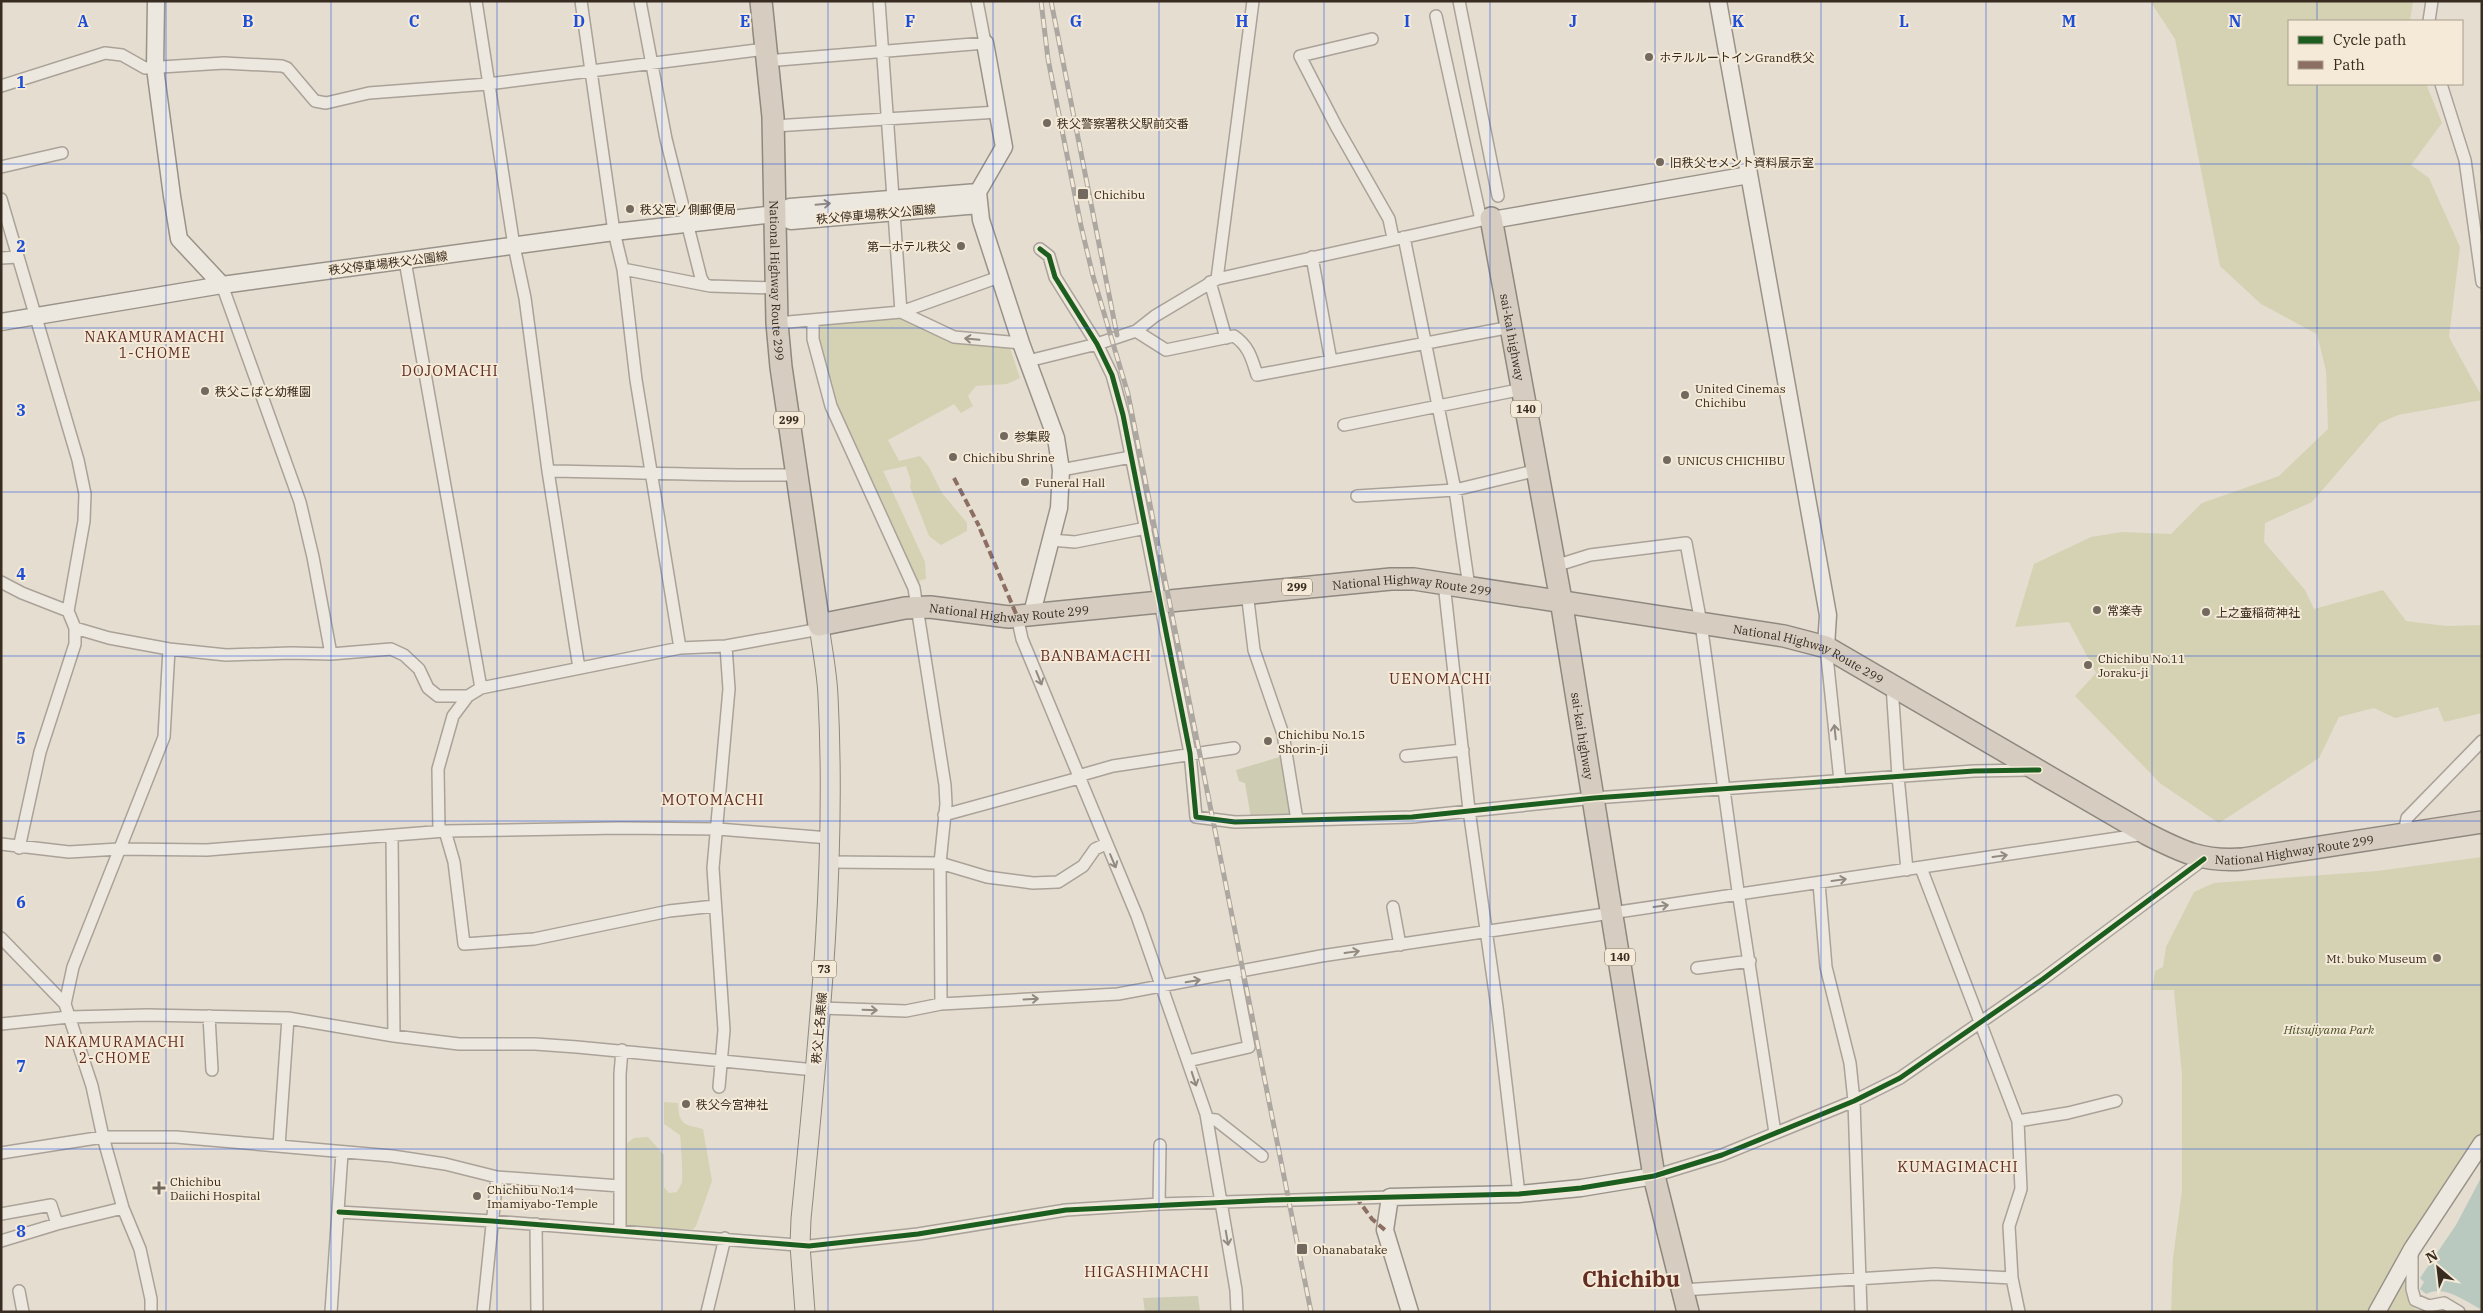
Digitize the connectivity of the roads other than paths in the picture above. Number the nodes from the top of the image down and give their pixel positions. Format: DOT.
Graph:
graph roads {
  1 [pos="156,1"];
  2 [pos="476,1"];
  3 [pos="581,1"];
  4 [pos="640,1"];
  5 [pos="760,1"];
  6 [pos="879,1"];
  7 [pos="977,1"];
  8 [pos="1253,1"];
  9 [pos="1459,1"];
  10 [pos="1718,1"];
  11 [pos="2432,1"];
  12 [pos="1436,16"];
  13 [pos="2429,20"];
  14 [pos="1372,39"];
  15 [pos="985,43"];
  16 [pos="883,52"];
  17 [pos="765,55"];
  18 [pos="653,64"];
  19 [pos="155,68"];
  20 [pos="592,70"];
  21 [pos="488,84"];
  22 [pos="2441,85"];
  23 [pos="1,86"];
  24 [pos="998,112"];
  25 [pos="888,117"];
  26 [pos="774,126"];
  27 [pos="62,153"];
  28 [pos="1,167"];
  29 [pos="1749,175"];
  30 [pos="1498,196"];
  31 [pos="1,199"];
  32 [pos="978,199"];
  33 [pos="894,205"];
  34 [pos="776,214"];
  35 [pos="1488,219"];
  36 [pos="688,225"];
  37 [pos="614,232"];
  38 [pos="1398,237"];
  39 [pos="514,246"];
  40 [pos="1040,250"];
  41 [pos="18,257"];
  42 [pos="1312,257"];
  43 [pos="1,258"];
  44 [pos="405,261"];
  45 [pos="623,269"];
  46 [pos="999,277"];
  47 [pos="1214,281"];
  48 [pos="2482,282"];
  49 [pos="222,284"];
  50 [pos="705,285"];
  51 [pos="776,288"];
  52 [pos="901,312"];
  53 [pos="35,316"];
  54 [pos="813,320"];
  55 [pos="1,322"];
  56 [pos="777,323"];
  57 [pos="1512,327"];
  58 [pos="1136,331"];
  59 [pos="1226,338"];
  60 [pos="1425,342"];
  61 [pos="1021,343"];
  62 [pos="1097,344"];
  63 [pos="1028,361"];
  64 [pos="1331,361"];
  65 [pos="1523,389"];
  66 [pos="1437,406"];
  67 [pos="1344,424"];
  68 [pos="1131,457"];
  69 [pos="1061,470"];
  70 [pos="1538,470"];
  71 [pos="548,471"];
  72 [pos="650,472"];
  73 [pos="798,475"];
  74 [pos="1455,490"];
  75 [pos="1357,496"];
  76 [pos="1146,528"];
  77 [pos="1051,540"];
  78 [pos="1555,566"];
  79 [pos="1,582"];
  80 [pos="1444,583"];
  81 [pos="1469,587"];
  82 [pos="1247,592"];
  83 [pos="1561,600"];
  84 [pos="1161,602"];
  85 [pos="916,607"];
  86 [pos="68,611"];
  87 [pos="1025,615"];
  88 [pos="1701,623"];
  89 [pos="820,627"];
  90 [pos="75,628"];
  91 [pos="726,646"];
  92 [pos="1826,647"];
  93 [pos="680,648"];
  94 [pos="169,649"];
  95 [pos="331,654"];
  96 [pos="580,668"];
  97 [pos="1892,685"];
  98 [pos="481,688"];
  99 [pos="468,696"];
  100 [pos="2482,741"];
  101 [pos="1234,748"];
  102 [pos="1462,750"];
  103 [pos="1190,754"];
  104 [pos="1406,756"];
  105 [pos="2039,770"];
  106 [pos="1898,776"];
  107 [pos="1079,777"];
  108 [pos="1840,781"];
  109 [pos="1724,789"];
  110 [pos="1594,798"];
  111 [pos="1469,810"];
  112 [pos="944,815"];
  113 [pos="1297,820"];
  114 [pos="2482,822"];
  115 [pos="718,829"];
  116 [pos="442,831"];
  117 [pos="2147,834"];
  118 [pos="2404,834"];
  119 [pos="392,836"];
  120 [pos="829,838"];
  121 [pos="1,844"];
  122 [pos="1106,844"];
  123 [pos="19,848"];
  124 [pos="119,849"];
  125 [pos="2204,858"];
  126 [pos="828,862"];
  127 [pos="940,863"];
  128 [pos="1921,868"];
  129 [pos="1907,870"];
  130 [pos="1819,883"];
  131 [pos="1739,895"];
  132 [pos="715,906"];
  133 [pos="1393,907"];
  134 [pos="1613,913"];
  135 [pos="1487,932"];
  136 [pos="1,938"];
  137 [pos="1400,945"];
  138 [pos="1750,961"];
  139 [pos="1697,968"];
  140 [pos="1234,974"];
  141 [pos="1162,987"];
  142 [pos="65,1004"];
  143 [pos="941,1004"];
  144 [pos="821,1008"];
  145 [pos="209,1016"];
  146 [pos="69,1017"];
  147 [pos="288,1018"];
  148 [pos="1982,1022"];
  149 [pos="1,1024"];
  150 [pos="394,1036"];
  151 [pos="622,1050"];
  152 [pos="722,1060"];
  153 [pos="1188,1061"];
  154 [pos="212,1070"];
  155 [pos="816,1070"];
  156 [pos="720,1087"];
  157 [pos="2116,1100"];
  158 [pos="1854,1101"];
  159 [pos="1207,1119"];
  160 [pos="2018,1121"];
  161 [pos="1775,1133"];
  162 [pos="103,1137"];
  163 [pos="2482,1143"];
  164 [pos="1160,1145"];
  165 [pos="279,1146"];
  166 [pos="1,1153"];
  167 [pos="342,1153"];
  168 [pos="1262,1156"];
  169 [pos="1654,1176"];
  170 [pos="497,1177"];
  171 [pos="620,1186"];
  172 [pos="1519,1194"];
  173 [pos="1390,1197"];
  174 [pos="1220,1202"];
  175 [pos="1159,1204"];
  176 [pos="123,1208"];
  177 [pos="338,1212"];
  178 [pos="1,1214"];
  179 [pos="492,1221"];
  180 [pos="57,1224"];
  181 [pos="536,1224"];
  182 [pos="620,1231"];
  183 [pos="725,1238"];
  184 [pos="1,1241"];
  185 [pos="800,1245"];
  186 [pos="2412,1249"];
  187 [pos="1860,1277"];
  188 [pos="2012,1278"];
  189 [pos="1682,1290"];
  190 [pos="19,1291"];
  191 [pos="23,1312"];
  192 [pos="151,1312"];
  193 [pos="332,1312"];
  194 [pos="483,1312"];
  195 [pos="536,1312"];
  196 [pos="707,1312"];
  197 [pos="805,1312"];
  198 [pos="1237,1312"];
  199 [pos="1410,1312"];
  200 [pos="1688,1312"];
  201 [pos="1862,1312"];
  202 [pos="2018,1312"];
  203 [pos="2377,1312"];
  204 [pos="2459,1312"];
  1 -- 19 [label="street"];
  2 -- 21 [label="street"];
  3 -- 20 [label="street"];
  4 -- 18 [label="street"];
  5 -- 17 [label="highway, National Highway Route 299 / 299"];
  6 -- 16 [label="street"];
  7 -- 15 [label="street"];
  8 -- 47 [label="street"];
  9 -- 30 [label="street"];
  10 -- 29 [label="street"];
  11 -- 13 [label="street"];
  12 -- 35 [label="street"];
  14 -- 38 [label="street"];
  15 -- 16 [label="street"];
  15 -- 24 [label="street"];
  16 -- 17 [label="street"];
  16 -- 25 [label="street"];
  17 -- 18 [label="street"];
  17 -- 26 [label="highway, National Highway Route 299 / 299"];
  18 -- 20 [label="street"];
  18 -- 36 [label="street"];
  19 -- 21 [label="street"];
  19 -- 23 [label="street"];
  19 -- 49 [label="street"];
  20 -- 21 [label="street"];
  20 -- 37 [label="street"];
  21 -- 39 [label="street"];
  22 -- 48 [label="street"];
  24 -- 25 [label="street"];
  24 -- 32 [label="street"];
  25 -- 26 [label="street"];
  25 -- 33 [label="street"];
  26 -- 34 [label="highway, National Highway Route 299 / 299"];
  27 -- 28 [label="street"];
  29 -- 35 [label="street"];
  29 -- 92 [label="street"];
  31 -- 41 [label="street"];
  32 -- 33 [label="street, 秩父停車場秩父公園線"];
  32 -- 46 [label="street"];
  33 -- 34 [label="street, 秩父停車場秩父公園線"];
  33 -- 52 [label="street"];
  34 -- 36 [label="street, 秩父停車場秩父公園線"];
  34 -- 51 [label="highway, National Highway Route 299 / 299"];
  35 -- 38 [label="street"];
  35 -- 57 [label="highway, sai-kai highway / 140"];
  36 -- 37 [label="street, 秩父停車場秩父公園線"];
  36 -- 50 [label="street"];
  37 -- 39 [label="street, 秩父停車場秩父公園線"];
  37 -- 45 [label="street"];
  38 -- 42 [label="street"];
  38 -- 60 [label="street"];
  39 -- 44 [label="street, 秩父停車場秩父公園線"];
  39 -- 71 [label="street"];
  40 -- 62 [label="street"];
  41 -- 43 [label="street"];
  41 -- 53 [label="street"];
  42 -- 47 [label="street"];
  42 -- 64 [label="street"];
  44 -- 49 [label="street, 秩父停車場秩父公園線"];
  44 -- 98 [label="street"];
  45 -- 50 [label="street"];
  45 -- 72 [label="street"];
  46 -- 52 [label="street"];
  46 -- 61 [label="street"];
  47 -- 58 [label="street"];
  47 -- 59 [label="street"];
  49 -- 53 [label="street, 秩父停車場秩父公園線"];
  49 -- 95 [label="street"];
  50 -- 51 [label="street"];
  51 -- 56 [label="highway, National Highway Route 299 / 299"];
  52 -- 54 [label="street"];
  61 -- 52 [label="street, one-way"];
  53 -- 55 [label="street, 秩父停車場秩父公園線"];
  53 -- 86 [label="street"];
  54 -- 56 [label="street"];
  54 -- 85 [label="street"];
  56 -- 73 [label="highway, National Highway Route 299 / 299"];
  57 -- 60 [label="street"];
  57 -- 65 [label="highway, sai-kai highway / 140"];
  58 -- 59 [label="street"];
  58 -- 62 [label="street"];
  59 -- 64 [label="street"];
  60 -- 64 [label="street"];
  60 -- 66 [label="street"];
  61 -- 63 [label="street"];
  62 -- 63 [label="street"];
  62 -- 68 [label="street"];
  63 -- 69 [label="street"];
  65 -- 66 [label="street"];
  65 -- 70 [label="highway, sai-kai highway / 140"];
  66 -- 67 [label="street"];
  66 -- 74 [label="street"];
  68 -- 69 [label="street"];
  68 -- 76 [label="street"];
  69 -- 77 [label="street"];
  70 -- 74 [label="street"];
  70 -- 78 [label="highway, sai-kai highway / 140"];
  71 -- 72 [label="street"];
  71 -- 96 [label="street"];
  72 -- 73 [label="street"];
  72 -- 93 [label="street"];
  73 -- 89 [label="highway, National Highway Route 299 / 299"];
  74 -- 75 [label="street"];
  74 -- 81 [label="street"];
  76 -- 77 [label="street"];
  76 -- 84 [label="street"];
  77 -- 87 [label="street"];
  78 -- 83 [label="highway, sai-kai highway / 140"];
  78 -- 88 [label="street"];
  79 -- 86 [label="street"];
  80 -- 81 [label="highway, National Highway Route 299 / 299"];
  80 -- 82 [label="highway, National Highway Route 299 / 299"];
  80 -- 102 [label="street"];
  81 -- 83 [label="highway, National Highway Route 299 / 299"];
  82 -- 84 [label="highway, National Highway Route 299 / 299"];
  82 -- 113 [label="street"];
  83 -- 88 [label="highway, National Highway Route 299 / 299"];
  83 -- 110 [label="highway, sai-kai highway / 140"];
  84 -- 87 [label="highway, National Highway Route 299 / 299"];
  84 -- 103 [label="street"];
  85 -- 87 [label="highway, National Highway Route 299 / 299"];
  85 -- 89 [label="highway, National Highway Route 299 / 299"];
  85 -- 112 [label="street"];
  86 -- 90 [label="street"];
  87 -- 107 [label="street, one-way"];
  88 -- 92 [label="highway, National Highway Route 299 / 299"];
  88 -- 109 [label="street"];
  89 -- 91 [label="street"];
  89 -- 120 [label="main road, 秩父上名栗線 / 73"];
  90 -- 94 [label="street"];
  90 -- 123 [label="street"];
  91 -- 93 [label="street"];
  91 -- 115 [label="street"];
  92 -- 97 [label="highway, National Highway Route 299 / 299"];
  108 -- 92 [label="street, one-way"];
  93 -- 96 [label="street"];
  94 -- 95 [label="street"];
  94 -- 124 [label="street"];
  95 -- 99 [label="street"];
  96 -- 98 [label="street"];
  97 -- 105 [label="highway, National Highway Route 299 / 299"];
  97 -- 106 [label="street"];
  98 -- 99 [label="street"];
  99 -- 116 [label="street"];
  100 -- 118 [label="street"];
  101 -- 103 [label="street"];
  102 -- 104 [label="street"];
  102 -- 111 [label="street"];
  103 -- 107 [label="street"];
  103 -- 113 [label="street"];
  105 -- 106 [label="street"];
  105 -- 117 [label="highway, National Highway Route 299 / 299"];
  106 -- 108 [label="street"];
  106 -- 129 [label="street"];
  107 -- 112 [label="street"];
  107 -- 122 [label="street"];
  108 -- 109 [label="street"];
  109 -- 110 [label="street"];
  109 -- 131 [label="street"];
  110 -- 111 [label="street"];
  110 -- 134 [label="highway, sai-kai highway / 140"];
  111 -- 113 [label="street"];
  111 -- 135 [label="street"];
  112 -- 127 [label="street"];
  114 -- 118 [label="highway, National Highway Route 299 / 299"];
  115 -- 116 [label="street"];
  115 -- 120 [label="street"];
  115 -- 132 [label="street"];
  116 -- 119 [label="street"];
  116 -- 132 [label="street"];
  117 -- 125 [label="highway, National Highway Route 299 / 299"];
  128 -- 117 [label="street, one-way"];
  118 -- 125 [label="highway, National Highway Route 299 / 299"];
  119 -- 124 [label="street"];
  119 -- 150 [label="street"];
  120 -- 126 [label="main road, 秩父上名栗線 / 73"];
  121 -- 123 [label="street"];
  122 -- 127 [label="street"];
  122 -- 141 [label="street, one-way"];
  123 -- 124 [label="street"];
  124 -- 142 [label="street"];
  125 -- 148 [label="street"];
  126 -- 127 [label="street"];
  126 -- 144 [label="main road, 秩父上名栗線 / 73"];
  127 -- 143 [label="street"];
  128 -- 129 [label="street"];
  128 -- 148 [label="street"];
  130 -- 129 [label="street, one-way"];
  130 -- 131 [label="street"];
  130 -- 158 [label="street"];
  134 -- 131 [label="street, one-way"];
  131 -- 138 [label="street"];
  132 -- 152 [label="street"];
  133 -- 137 [label="street"];
  134 -- 135 [label="street"];
  134 -- 169 [label="highway, sai-kai highway / 140"];
  135 -- 137 [label="street"];
  135 -- 172 [label="street"];
  136 -- 142 [label="street"];
  140 -- 137 [label="street, one-way"];
  138 -- 139 [label="street"];
  138 -- 161 [label="street"];
  141 -- 140 [label="street, one-way"];
  140 -- 153 [label="street"];
  143 -- 141 [label="street, one-way"];
  141 -- 153 [label="street"];
  142 -- 146 [label="street"];
  144 -- 143 [label="street, one-way"];
  144 -- 155 [label="main road, 秩父上名栗線 / 73"];
  145 -- 146 [label="street"];
  145 -- 147 [label="street"];
  145 -- 154 [label="street"];
  146 -- 149 [label="street"];
  146 -- 162 [label="street"];
  147 -- 150 [label="street"];
  147 -- 165 [label="street"];
  148 -- 158 [label="street"];
  148 -- 160 [label="street"];
  150 -- 151 [label="street"];
  151 -- 152 [label="street"];
  151 -- 171 [label="street"];
  152 -- 155 [label="street"];
  152 -- 156 [label="street"];
  153 -- 159 [label="street, one-way"];
  155 -- 185 [label="main road, 秩父上名栗線 / 73"];
  157 -- 160 [label="street"];
  158 -- 161 [label="street"];
  158 -- 187 [label="street"];
  159 -- 168 [label="street"];
  159 -- 174 [label="street"];
  160 -- 188 [label="street"];
  161 -- 169 [label="street"];
  162 -- 165 [label="street"];
  162 -- 166 [label="street"];
  162 -- 176 [label="street"];
  163 -- 186 [label="street"];
  164 -- 175 [label="street"];
  165 -- 167 [label="street"];
  167 -- 170 [label="street"];
  167 -- 177 [label="street"];
  169 -- 172 [label="street"];
  169 -- 189 [label="highway, sai-kai highway / 140"];
  170 -- 171 [label="street"];
  170 -- 179 [label="street"];
  171 -- 182 [label="street"];
  172 -- 173 [label="street"];
  173 -- 174 [label="street"];
  173 -- 199 [label="street"];
  174 -- 175 [label="street"];
  174 -- 198 [label="street, one-way"];
  175 -- 185 [label="street"];
  176 -- 180 [label="street"];
  176 -- 192 [label="street"];
  177 -- 179 [label="street"];
  177 -- 193 [label="street"];
  178 -- 180 [label="street"];
  179 -- 181 [label="street"];
  179 -- 194 [label="street"];
  180 -- 184 [label="street"];
  181 -- 182 [label="street"];
  181 -- 195 [label="street"];
  182 -- 183 [label="street"];
  183 -- 185 [label="street"];
  183 -- 196 [label="street"];
  185 -- 197 [label="main road, 秩父上名栗線 / 73"];
  186 -- 203 [label="street"];
  186 -- 204 [label="street"];
  187 -- 188 [label="street"];
  187 -- 189 [label="street"];
  187 -- 201 [label="street"];
  188 -- 202 [label="street"];
  189 -- 200 [label="highway, sai-kai highway / 140"];
  190 -- 191 [label="street"];
}
